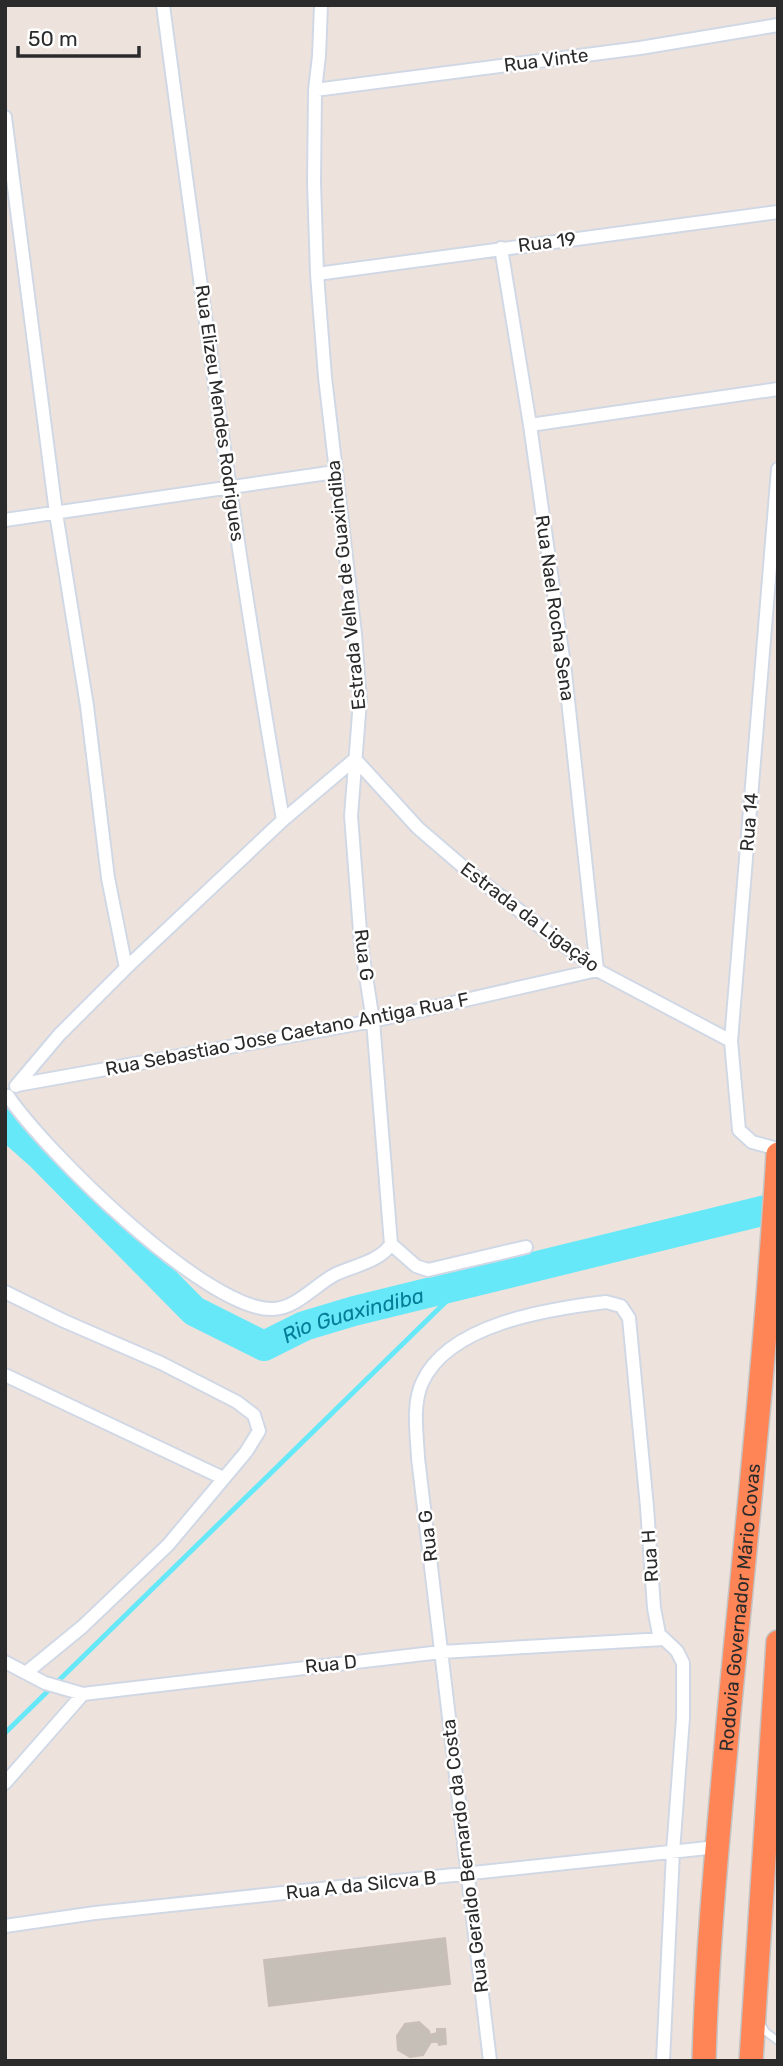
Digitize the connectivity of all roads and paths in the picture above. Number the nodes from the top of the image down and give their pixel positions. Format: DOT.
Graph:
graph roads {
  1 [pos="163,5"];
  2 [pos="321,5"];
  3 [pos="778,25"];
  4 [pos="315,90"];
  5 [pos="5,117"];
  6 [pos="778,212"];
  7 [pos="500,248"];
  8 [pos="317,274"];
  9 [pos="778,389"];
  10 [pos="530,425"];
  11 [pos="778,469"];
  12 [pos="334,472"];
  13 [pos="229,487"];
  14 [pos="56,513"];
  15 [pos="5,520"];
  16 [pos="355,759"];
  17 [pos="283,820"];
  18 [pos="126,968"];
  19 [pos="597,970"];
  20 [pos="373,1021"];
  21 [pos="731,1041"];
  22 [pos="9,1093"];
  23 [pos="778,1151"];
  24 [pos="391,1244"];
  25 [pos="526,1247"];
  26 [pos="5,1292"];
  27 [pos="5,1376"];
  28 [pos="416,1420"];
  29 [pos="223,1478"];
  30 [pos="664,1639"];
  31 [pos="778,1642"];
  32 [pos="440,1652"];
  33 [pos="5,1662"];
  34 [pos="27,1672"];
  35 [pos="83,1694"];
  36 [pos="5,1783"];
  37 [pos="717,1847"];
  38 [pos="673,1852"];
  39 [pos="468,1873"];
  40 [pos="5,1926"];
  41 [pos="754,2011"];
  42 [pos="778,2041"];
  43 [pos="490,2061"];
  44 [pos="663,2061"];
  45 [pos="704,2061"];
  46 [pos="751,2061"];
  1 -- 13 [label="street, Rua Elizeu Mendes Rodrigues"];
  2 -- 4 [label="street, Estrada Velha de Guaxindiba"];
  3 -- 4 [label="street, Rua Vinte"];
  4 -- 8 [label="street, Estrada Velha de Guaxindiba"];
  5 -- 14 [label="street"];
  6 -- 7 [label="street, Rua 19"];
  7 -- 8 [label="street, Rua 19"];
  7 -- 10 [label="street, Rua Nael Rocha Sena"];
  8 -- 12 [label="street, Estrada Velha de Guaxindiba"];
  9 -- 10 [label="street"];
  10 -- 19 [label="street, Rua Nael Rocha Sena"];
  11 -- 21 [label="street, Rua 14"];
  12 -- 13 [label="street"];
  12 -- 16 [label="street, Estrada Velha de Guaxindiba"];
  13 -- 14 [label="street"];
  13 -- 17 [label="street, Rua Elizeu Mendes Rodrigues"];
  14 -- 15 [label="street"];
  14 -- 18 [label="street"];
  16 -- 17 [label="street"];
  16 -- 19 [label="street, Estrada da Ligação"];
  16 -- 20 [label="street, Rua G"];
  17 -- 18 [label="street"];
  18 -- 22 [label="street"];
  19 -- 20 [label="street, Rua Sebastiao Jose Caetano Antiga Rua F"];
  19 -- 21 [label="street, Estrada da Ligação"];
  20 -- 22 [label="street, Rua Sebastiao Jose Caetano Antiga Rua F"];
  20 -- 24 [label="street, Rua G"];
  21 -- 23 [label="street, Rua 14"];
  22 -- 24 [label="street"];
  23 -- 37 [label="highway, Rodovia Governador Mário Covas"];
  24 -- 25 [label="street"];
  26 -- 29 [label="street"];
  27 -- 29 [label="street"];
  28 -- 30 [label="street, Rua H"];
  28 -- 32 [label="street, Rua G"];
  29 -- 34 [label="street"];
  30 -- 32 [label="street, Rua D"];
  30 -- 38 [label="street, Rua H"];
  31 -- 41 [label="highway"];
  32 -- 35 [label="street, Rua D"];
  32 -- 39 [label="street, Rua Geraldo Bernardo da Costa"];
  33 -- 34 [label="street, Rua D"];
  34 -- 35 [label="street, Rua D"];
  35 -- 36 [label="street"];
  37 -- 38 [label="street, Rua A da Silcva B"];
  37 -- 45 [label="highway, Rodovia Governador Mário Covas"];
  38 -- 39 [label="street, Rua A da Silcva B"];
  38 -- 44 [label="street, Rua H"];
  39 -- 40 [label="street, Rua A da Silcva B"];
  39 -- 43 [label="street, Rua Geraldo Bernardo da Costa"];
  41 -- 42 [label="lane"];
  41 -- 46 [label="highway"];
}
